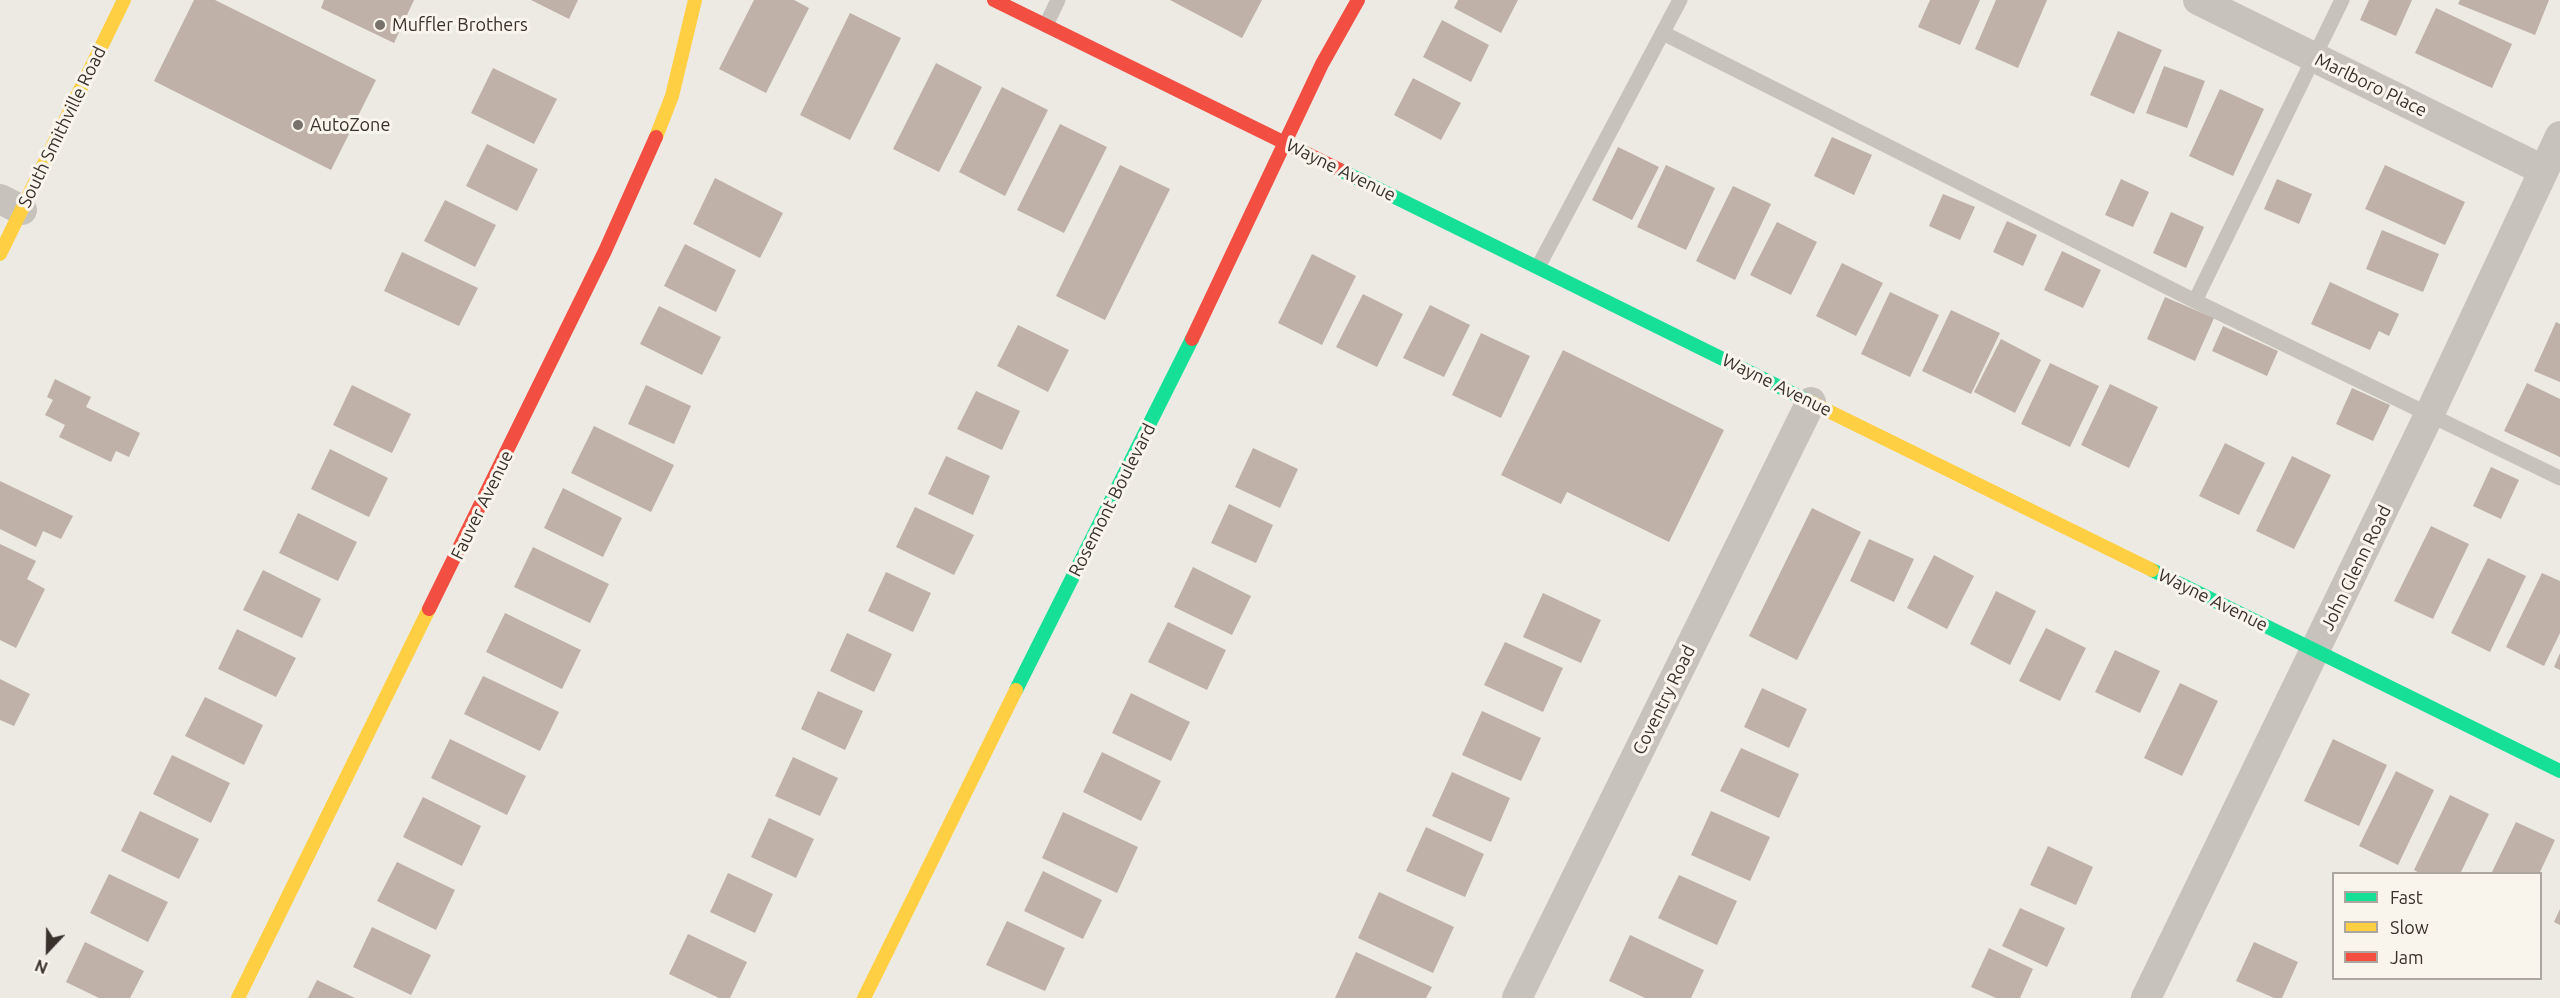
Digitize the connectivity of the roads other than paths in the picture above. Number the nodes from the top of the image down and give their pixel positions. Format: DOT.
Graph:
graph roads {
  1 [pos="124,0"];
  2 [pos="695,0"];
  3 [pos="994,0"];
  4 [pos="1058,0"];
  5 [pos="1358,0"];
  6 [pos="1680,0"];
  7 [pos="2198,0"];
  8 [pos="2342,0"];
  9 [pos="1046,25"];
  10 [pos="1663,33"];
  11 [pos="2316,57"];
  12 [pos="2560,136"];
  13 [pos="1286,142"];
  14 [pos="2543,170"];
  15 [pos="11,205"];
  16 [pos="0,254"];
  17 [pos="1538,267"];
  18 [pos="2195,302"];
  19 [pos="1811,402"];
  20 [pos="2430,413"];
  21 [pos="2560,478"];
  22 [pos="2316,651"];
  23 [pos="2560,771"];
  24 [pos="238,998"];
  25 [pos="864,998"];
  26 [pos="1517,998"];
  27 [pos="2146,998"];
  1 -- 15 [label="street, South Smithville Road"];
  2 -- 24 [label="street, Fauver Avenue"];
  3 -- 9 [label="street, Wayne Avenue"];
  4 -- 9 [label="lane"];
  5 -- 13 [label="street, Rosemont Boulevard"];
  6 -- 10 [label="lane"];
  7 -- 11 [label="street, Marlboro Place"];
  8 -- 11 [label="lane"];
  9 -- 13 [label="street, Wayne Avenue"];
  10 -- 17 [label="lane"];
  10 -- 18 [label="lane"];
  11 -- 14 [label="street, Marlboro Place"];
  11 -- 18 [label="lane"];
  12 -- 14 [label="street, John Glenn Road"];
  13 -- 17 [label="street, Wayne Avenue"];
  13 -- 25 [label="street, Rosemont Boulevard"];
  14 -- 20 [label="street, John Glenn Road"];
  15 -- 16 [label="street, South Smithville Road"];
  17 -- 19 [label="street, Wayne Avenue"];
  18 -- 20 [label="lane"];
  19 -- 22 [label="street, Wayne Avenue"];
  19 -- 26 [label="street, Coventry Road"];
  20 -- 21 [label="lane"];
  20 -- 22 [label="street, John Glenn Road"];
  22 -- 23 [label="street, Wayne Avenue"];
  22 -- 27 [label="street, John Glenn Road"];
}
